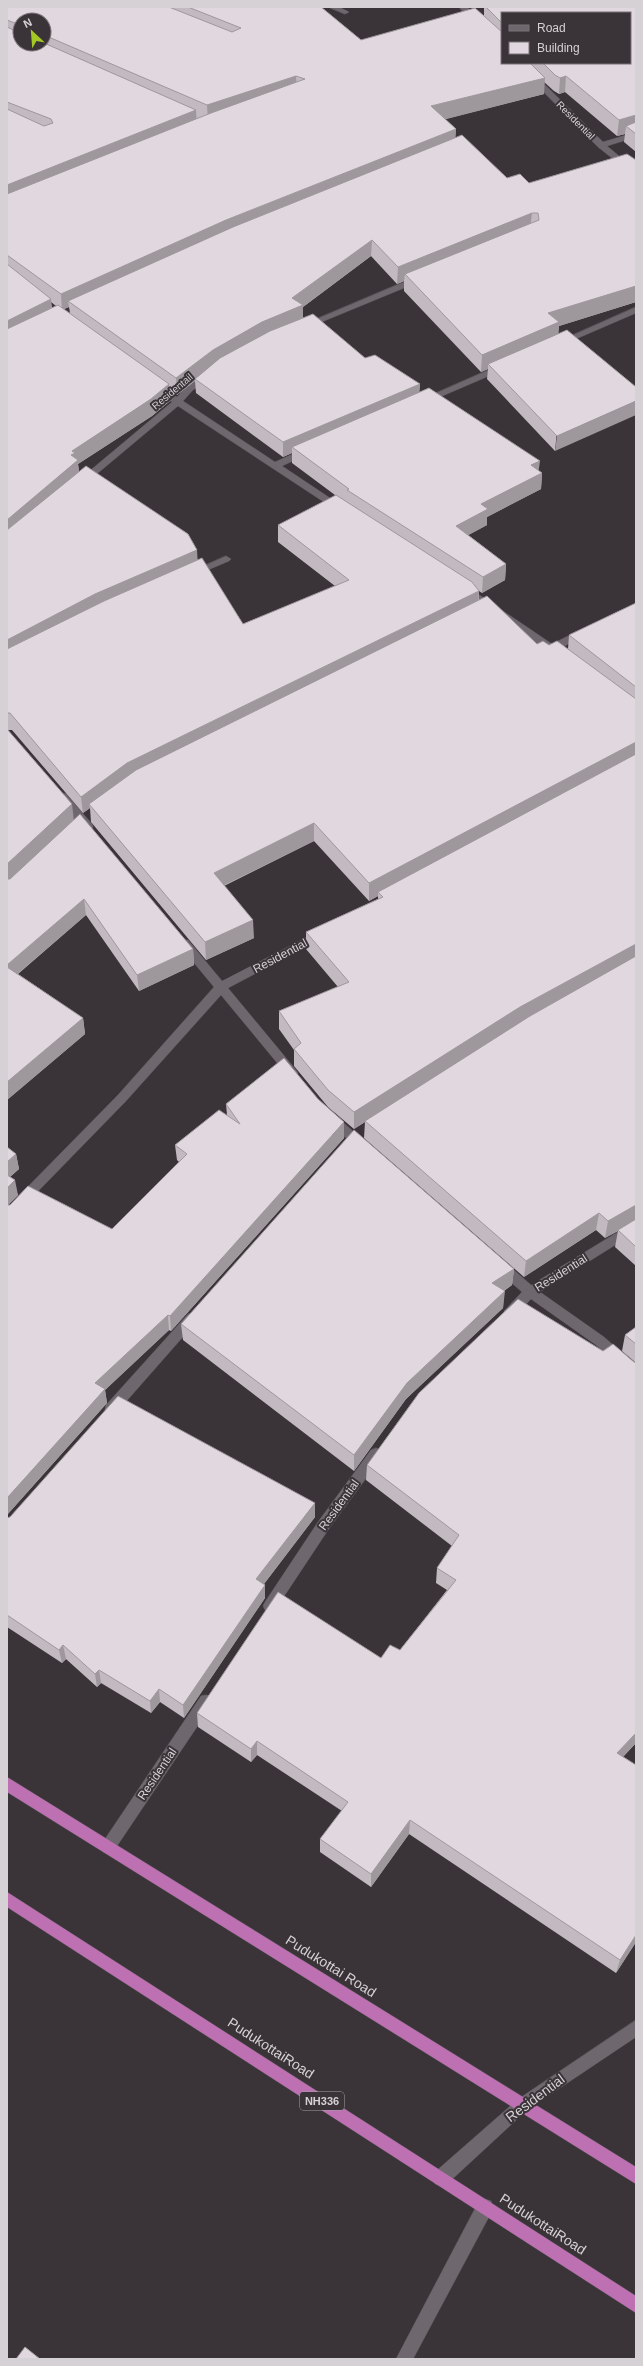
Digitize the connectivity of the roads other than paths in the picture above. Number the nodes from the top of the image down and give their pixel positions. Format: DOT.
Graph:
graph roads {
  1 [pos="332,7"];
  2 [pos="463,7"];
  3 [pos="345,12"];
  4 [pos="485,29"];
  5 [pos="520,64"];
  6 [pos="636,134"];
  7 [pos="601,145"];
  8 [pos="636,174"];
  9 [pos="430,274"];
  10 [pos="636,310"];
  11 [pos="298,328"];
  12 [pos="549,347"];
  13 [pos="513,363"];
  14 [pos="216,372"];
  15 [pos="146,380"];
  16 [pos="177,402"];
  17 [pos="411,406"];
  18 [pos="317,447"];
  19 [pos="273,466"];
  20 [pos="74,489"];
  21 [pos="346,512"];
  22 [pos="226,559"];
  23 [pos="184,577"];
  24 [pos="458,585"];
  25 [pos="492,606"];
  26 [pos="478,613"];
  27 [pos="594,627"];
  28 [pos="551,649"];
  29 [pos="563,658"];
  30 [pos="52,786"];
  31 [pos="97,838"];
  32 [pos="334,927"];
  33 [pos="176,934"];
  34 [pos="221,987"];
  35 [pos="299,1081"];
  36 [pos="323,1111"];
  37 [pos="366,1130"];
  38 [pos="354,1138"];
  39 [pos="343,1150"];
  40 [pos="371,1154"];
  41 [pos="7,1216"];
  42 [pos="636,1226"];
  43 [pos="495,1261"];
  44 [pos="530,1292"];
  45 [pos="201,1309"];
  46 [pos="502,1319"];
  47 [pos="636,1373"];
  48 [pos="102,1420"];
  49 [pos="384,1443"];
  50 [pos="262,1618"];
  51 [pos="214,1690"];
  52 [pos="7,1784"];
  53 [pos="108,1847"];
  54 [pos="7,1899"];
  55 [pos="636,2028"];
  56 [pos="522,2105"];
  57 [pos="636,2176"];
  58 [pos="441,2178"];
  59 [pos="485,2206"];
  60 [pos="636,2305"];
  61 [pos="404,2359"];
  1 -- 3 [label="street"];
  2 -- 4 [label="street"];
  5 -- 7 [label="street, Residential"];
  6 -- 7 [label="street"];
  7 -- 8 [label="street, Residential"];
  9 -- 11 [label="street"];
  10 -- 12 [label="street"];
  13 -- 17 [label="street"];
  14 -- 16 [label="street, Residentail"];
  15 -- 16 [label="street"];
  16 -- 19 [label="street"];
  16 -- 20 [label="street, Residentail"];
  18 -- 19 [label="street"];
  19 -- 21 [label="street"];
  22 -- 23 [label="street"];
  24 -- 25 [label="street"];
  25 -- 26 [label="street"];
  25 -- 28 [label="street"];
  27 -- 28 [label="street"];
  28 -- 29 [label="street"];
  30 -- 31 [label="street"];
  32 -- 34 [label="street, Residential"];
  33 -- 34 [label="street"];
  34 -- 35 [label="street"];
  34 -- 41 [label="street, Residential"];
  36 -- 38 [label="street"];
  37 -- 38 [label="street"];
  38 -- 39 [label="street"];
  38 -- 40 [label="street"];
  42 -- 44 [label="street, Residential"];
  43 -- 44 [label="street"];
  44 -- 46 [label="street, Residential"];
  44 -- 47 [label="street"];
  45 -- 48 [label="street"];
  49 -- 50 [label="street, Residential"];
  51 -- 53 [label="street, Residential"];
  52 -- 53 [label="highway, Pudukottai Road"];
  53 -- 56 [label="highway, Pudukottai Road"];
  54 -- 58 [label="highway, PudukottaiRoad / NH336"];
  55 -- 56 [label="street, Residential"];
  56 -- 57 [label="highway, Pudukottai Road"];
  56 -- 58 [label="street, Residential"];
  58 -- 59 [label="highway, PudukottaiRoad / NH336"];
  59 -- 60 [label="highway, PudukottaiRoad / NH336"];
  59 -- 61 [label="street"];
}
